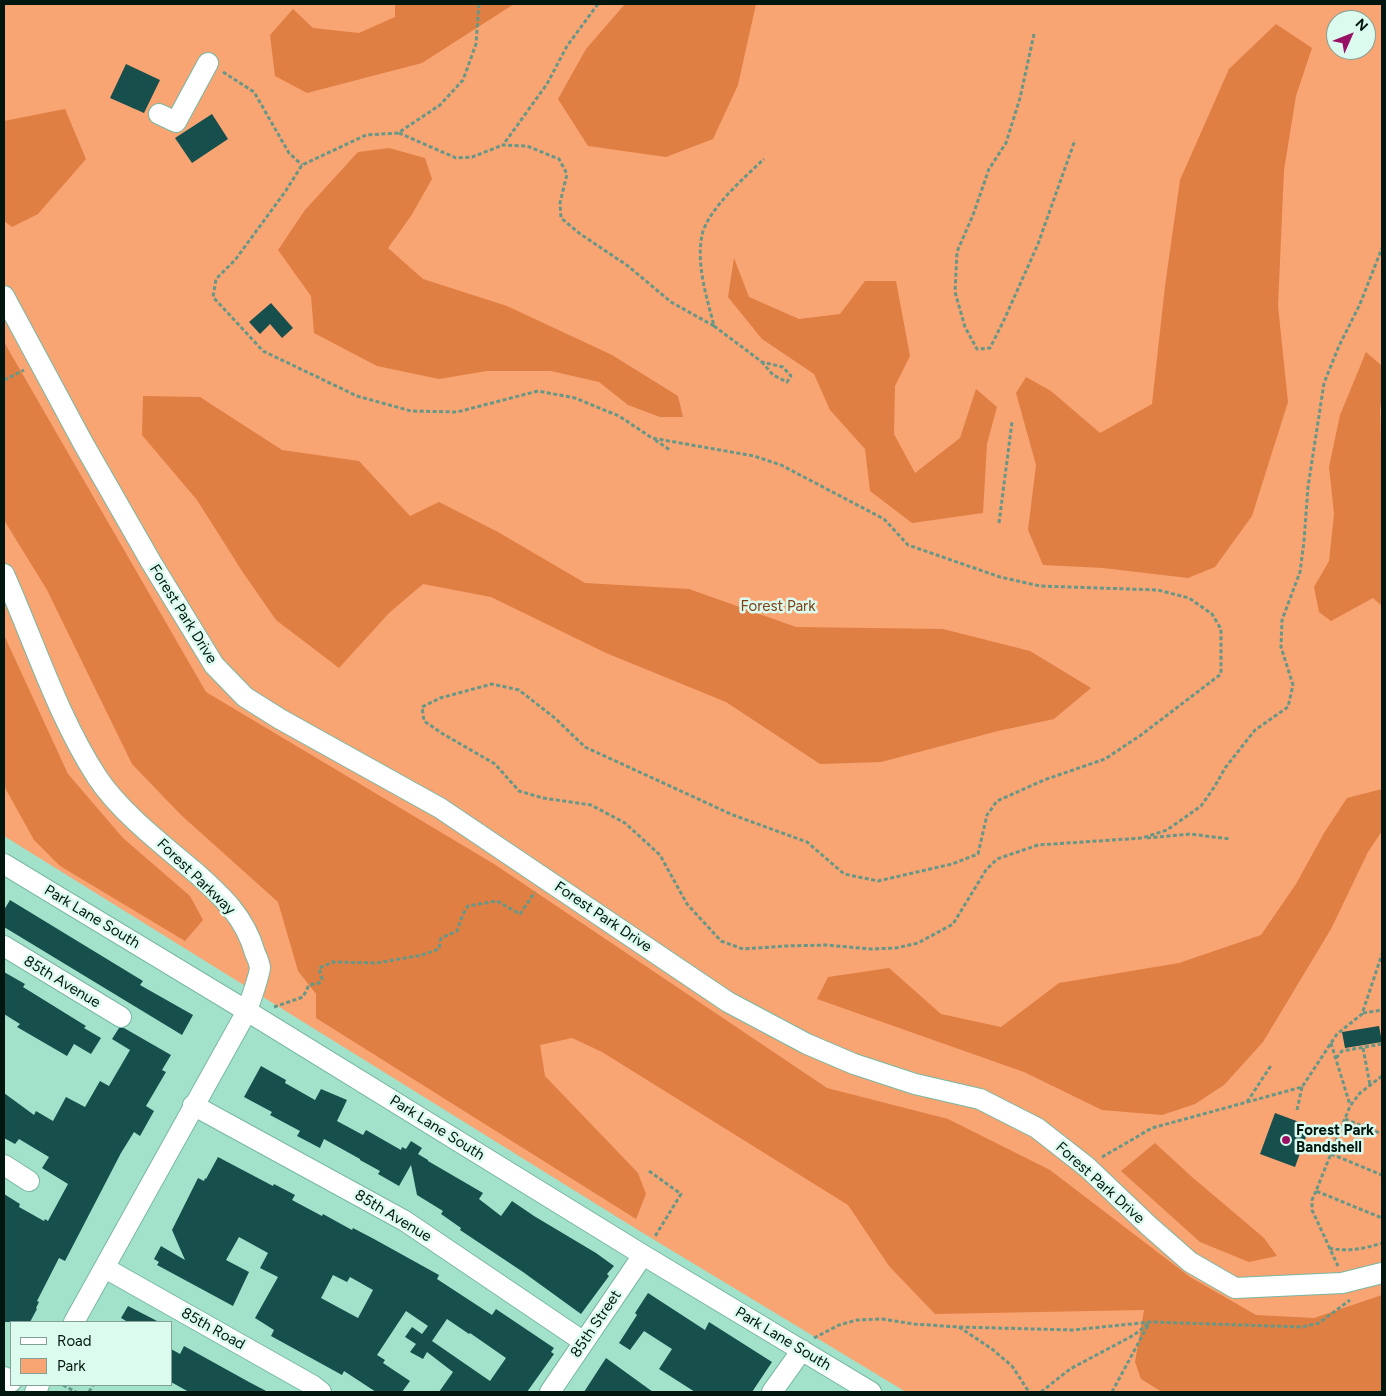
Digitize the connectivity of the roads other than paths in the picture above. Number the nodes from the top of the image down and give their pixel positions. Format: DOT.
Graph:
graph roads {
  1 [pos="208,63"];
  2 [pos="160,114"];
  3 [pos="4,296"];
  4 [pos="4,574"];
  5 [pos="5,866"];
  6 [pos="4,946"];
  7 [pos="247,1011"];
  8 [pos="121,1017"];
  9 [pos="193,1105"];
  10 [pos="4,1165"];
  11 [pos="30,1181"];
  12 [pos="643,1255"];
  13 [pos="104,1268"];
  14 [pos="1382,1273"];
  15 [pos="75,1321"];
  16 [pos="584,1342"];
  17 [pos="807,1345"];
  18 [pos="321,1392"];
  19 [pos="550,1392"];
  20 [pos="772,1392"];
  21 [pos="871,1392"];
  1 -- 2 [label="street"];
  3 -- 14 [label="street, Forest Park Drive"];
  4 -- 7 [label="street, Forest Parkway"];
  5 -- 7 [label="street, Park Lane South"];
  6 -- 8 [label="street, 85th Avenue"];
  7 -- 9 [label="street, Forest Parkway"];
  7 -- 12 [label="street, Park Lane South"];
  9 -- 13 [label="street, Forest Parkway"];
  9 -- 16 [label="street, 85th Avenue"];
  10 -- 11 [label="street"];
  12 -- 16 [label="street, 85th Street"];
  12 -- 17 [label="street, Park Lane South"];
  13 -- 15 [label="street, Forest Parkway"];
  13 -- 18 [label="street, 85th Road"];
  16 -- 19 [label="street, 85th Street"];
  17 -- 20 [label="street"];
  17 -- 21 [label="street, Park Lane South"];
}
